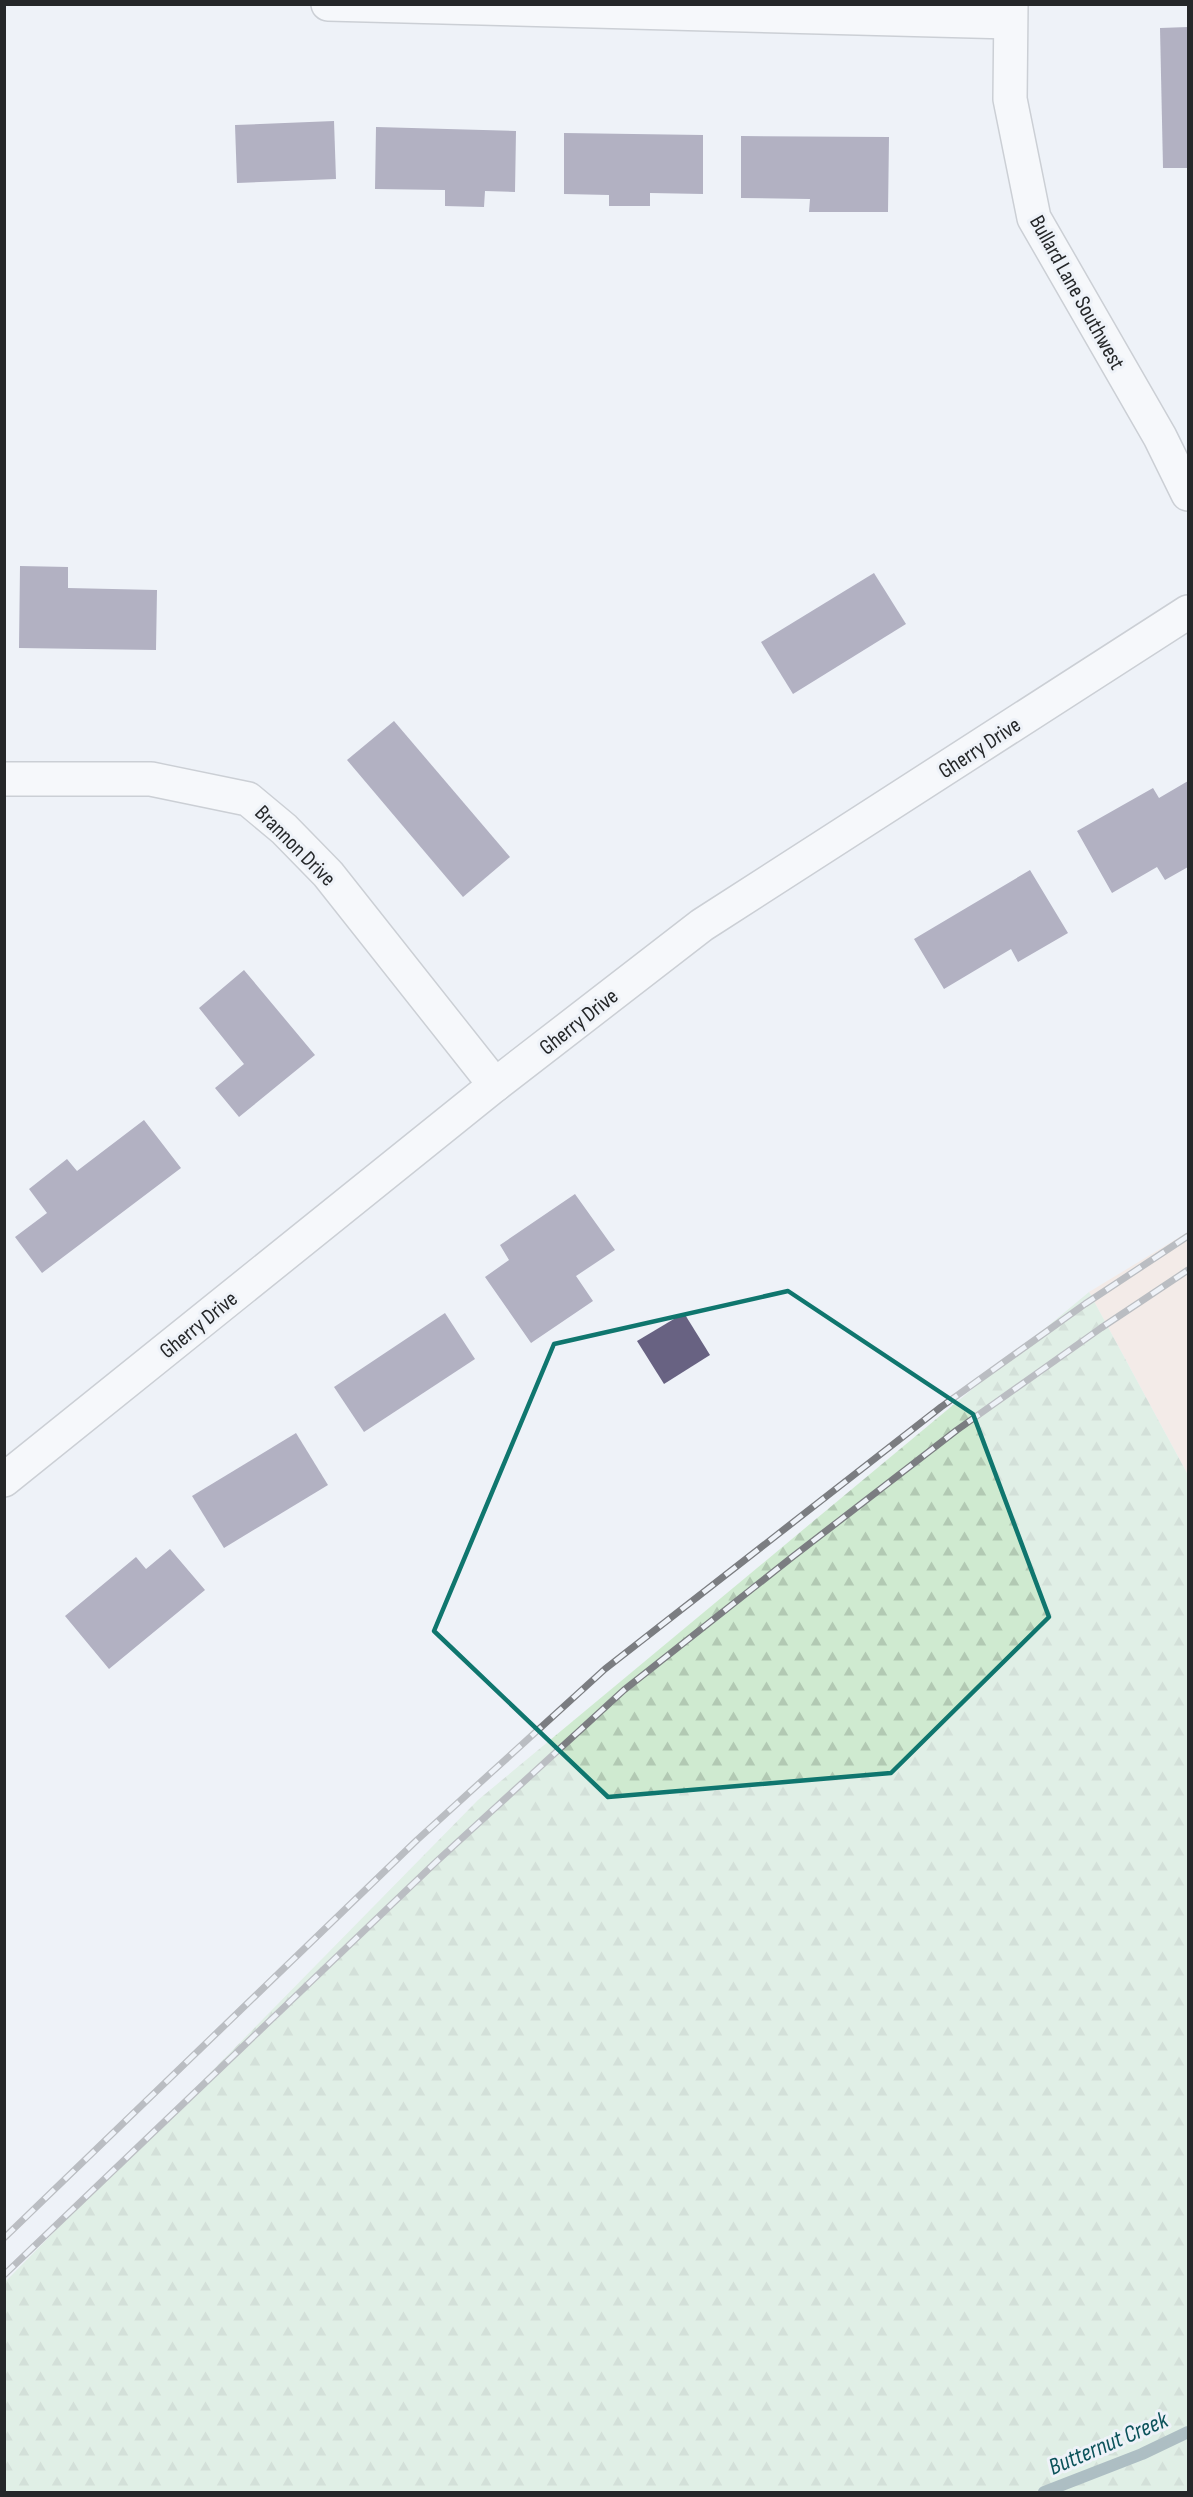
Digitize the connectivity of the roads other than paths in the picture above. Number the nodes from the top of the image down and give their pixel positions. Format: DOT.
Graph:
graph roads {
  1 [pos="328,4"];
  2 [pos="1010,13"];
  3 [pos="1188,494"];
  4 [pos="1188,612"];
  5 [pos="4,779"];
  6 [pos="495,1085"];
  7 [pos="4,1480"];
  1 -- 2 [label="street"];
  2 -- 3 [label="street, Bullard Lane Southwest"];
  4 -- 6 [label="street, Gherry Drive"];
  5 -- 6 [label="street, Brannon Drive"];
  6 -- 7 [label="street, Gherry Drive"];
}
